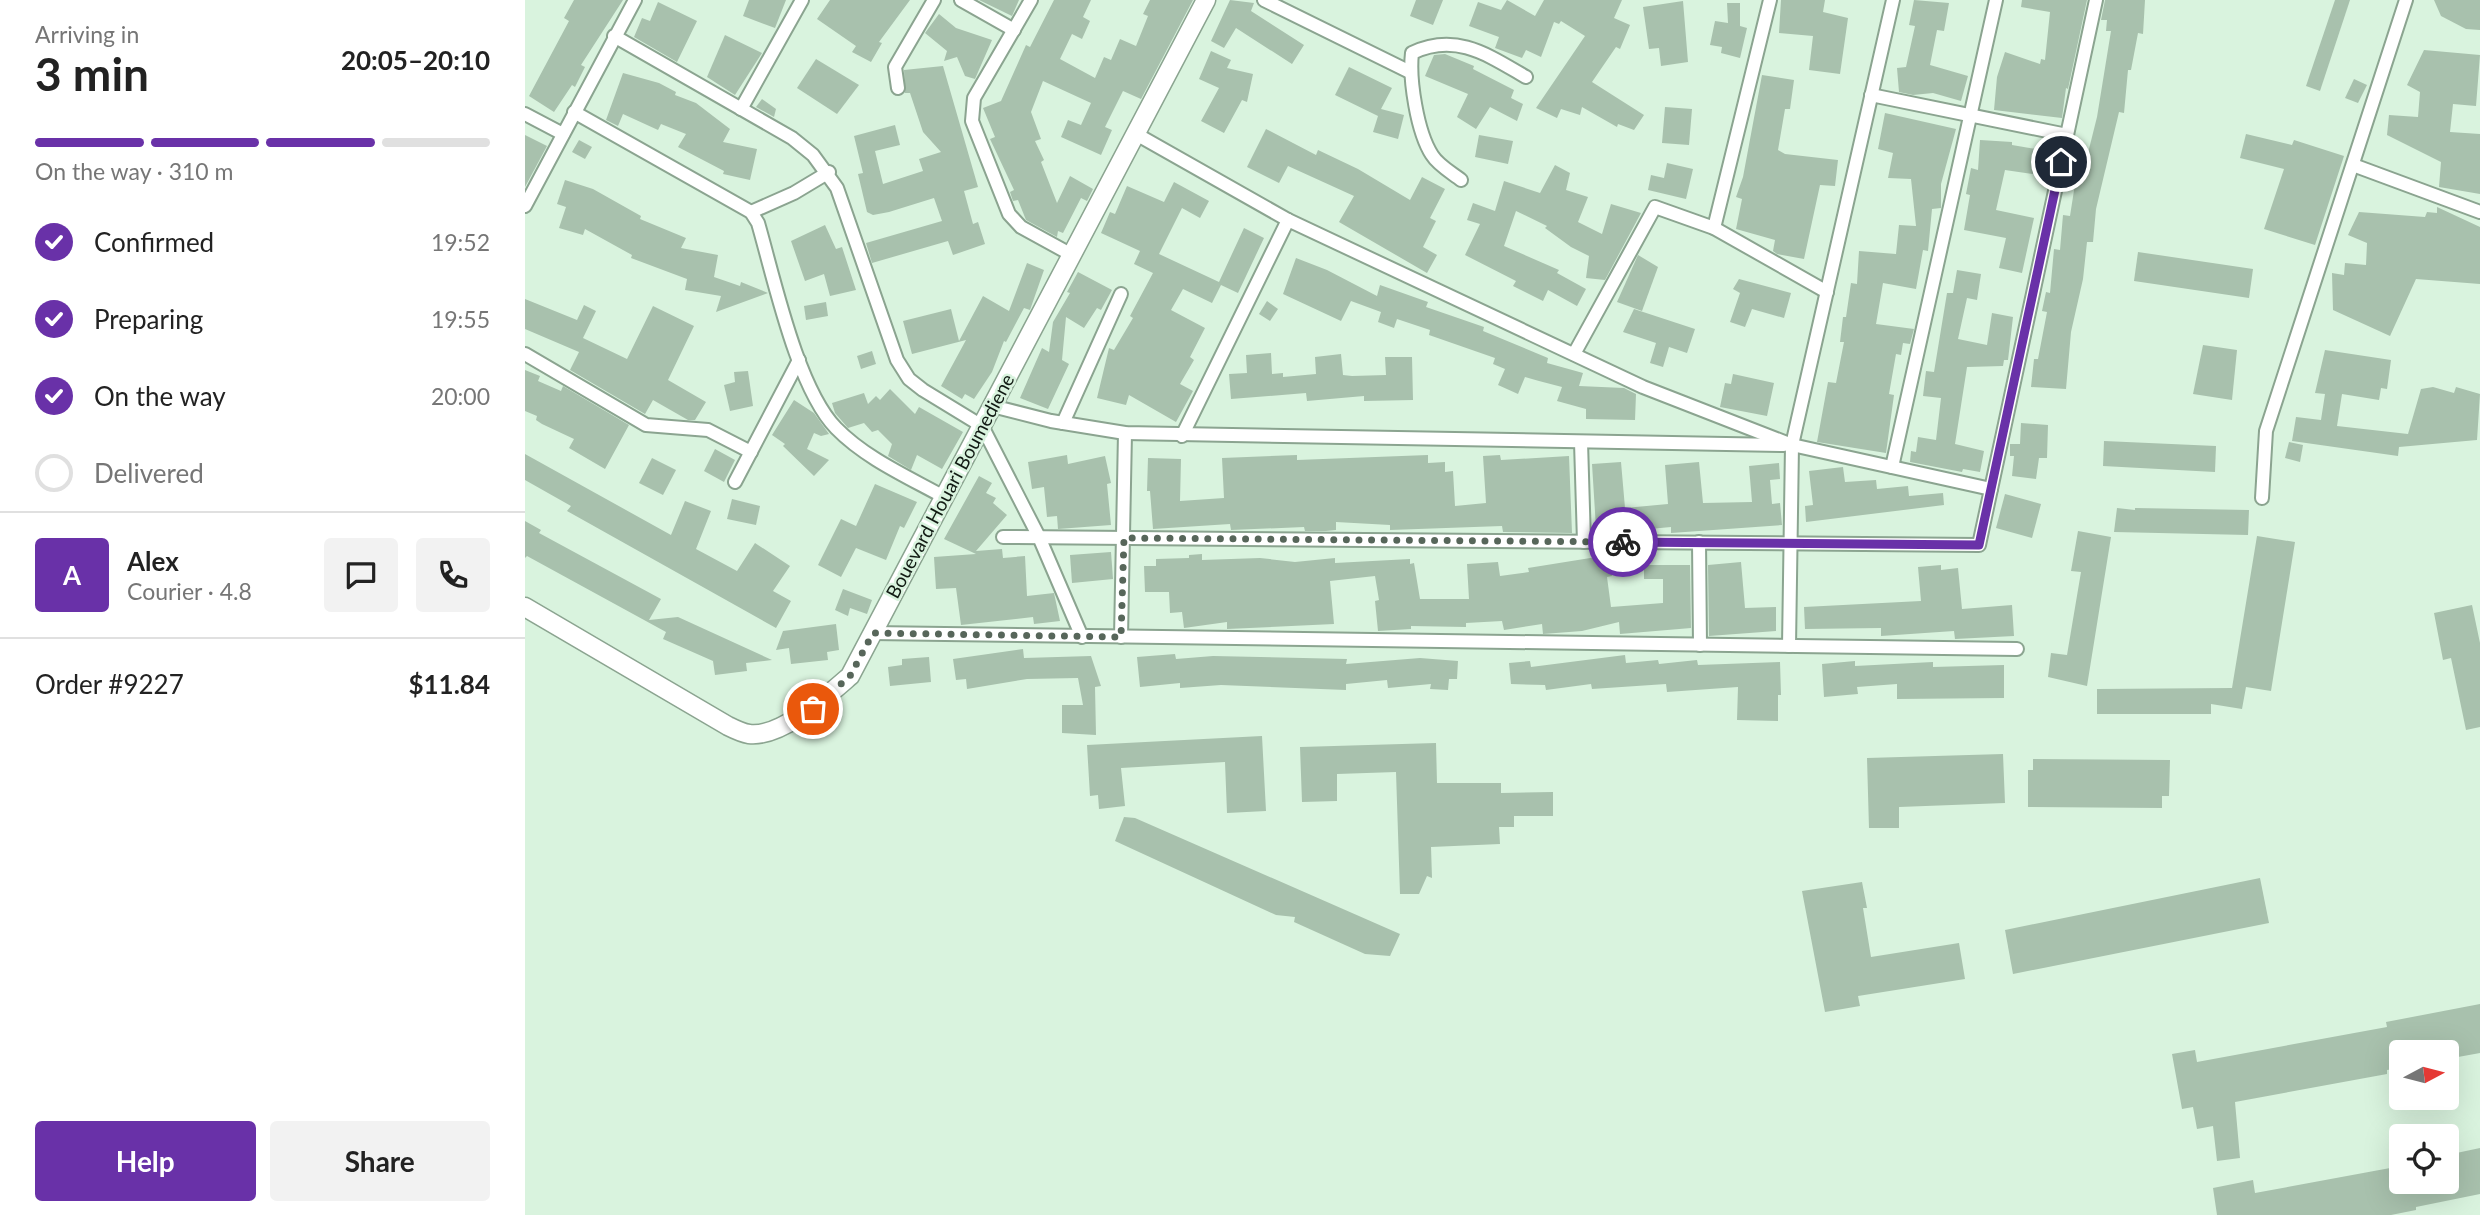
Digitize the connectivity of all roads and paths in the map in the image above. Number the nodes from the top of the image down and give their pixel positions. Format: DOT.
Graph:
graph roads {
  1 [pos="635,0"];
  2 [pos="802,0"];
  3 [pos="935,0"];
  4 [pos="961,0"];
  5 [pos="1031,0"];
  6 [pos="1206,0"];
  7 [pos="1264,0"];
  8 [pos="1770,0"];
  9 [pos="1893,0"];
  10 [pos="1996,0"];
  11 [pos="2096,0"];
  12 [pos="2406,0"];
  13 [pos="1014,30"];
  14 [pos="614,36"];
  15 [pos="1410,72"];
  16 [pos="1526,76"];
  17 [pos="898,89"];
  18 [pos="1871,95"];
  19 [pos="741,109"];
  20 [pos="574,112"];
  21 [pos="525,114"];
  22 [pos="1970,115"];
  23 [pos="563,134"];
  24 [pos="1136,134"];
  25 [pos="2067,135"];
  26 [pos="2353,165"];
  27 [pos="829,172"];
  28 [pos="1461,180"];
  29 [pos="525,204"];
  30 [pos="751,212"];
  31 [pos="2480,212"];
  32 [pos="1288,220"];
  33 [pos="1714,228"];
  34 [pos="1072,255"];
  35 [pos="1827,292"];
  36 [pos="1121,294"];
  37 [pos="525,354"];
  38 [pos="1574,355"];
  39 [pos="799,360"];
  40 [pos="992,406"];
  41 [pos="1063,423"];
  42 [pos="982,426"];
  43 [pos="1125,433"];
  44 [pos="1182,436"];
  45 [pos="1581,442"];
  46 [pos="1792,445"];
  47 [pos="751,452"];
  48 [pos="1892,467"];
  49 [pos="735,482"];
  50 [pos="1991,489"];
  51 [pos="944,497"];
  52 [pos="2262,498"];
  53 [pos="1003,537"];
  54 [pos="1039,537"];
  55 [pos="1124,538"];
  56 [pos="1584,542"];
  57 [pos="1699,542"];
  58 [pos="1790,543"];
  59 [pos="525,607"];
  60 [pos="873,633"];
  61 [pos="1082,637"];
  62 [pos="1121,637"];
  63 [pos="1700,645"];
  64 [pos="1789,646"];
  65 [pos="2017,649"];
  1 -- 14 [label="street"];
  2 -- 19 [label="street"];
  3 -- 17 [label="street"];
  4 -- 13 [label="street"];
  5 -- 13 [label="street"];
  6 -- 24 [label="street, Bouevard Houari Boumediene"];
  7 -- 15 [label="street"];
  8 -- 33 [label="street"];
  9 -- 18 [label="street"];
  10 -- 22 [label="street"];
  11 -- 25 [label="street"];
  12 -- 26 [label="street"];
  13 -- 34 [label="street"];
  14 -- 19 [label="street"];
  14 -- 20 [label="street"];
  15 -- 16 [label="street"];
  15 -- 28 [label="street"];
  18 -- 22 [label="street"];
  18 -- 35 [label="street"];
  19 -- 27 [label="street"];
  20 -- 23 [label="street"];
  20 -- 30 [label="street"];
  21 -- 23 [label="street"];
  22 -- 25 [label="street"];
  22 -- 48 [label="street"];
  23 -- 29 [label="street"];
  24 -- 32 [label="street"];
  24 -- 34 [label="street, Bouevard Houari Boumediene"];
  25 -- 50 [label="street"];
  26 -- 31 [label="street"];
  26 -- 52 [label="street"];
  27 -- 30 [label="street"];
  27 -- 42 [label="street"];
  30 -- 39 [label="street"];
  32 -- 38 [label="street"];
  32 -- 44 [label="street"];
  33 -- 35 [label="street"];
  33 -- 38 [label="street"];
  34 -- 40 [label="street, Bouevard Houari Boumediene"];
  35 -- 46 [label="street"];
  36 -- 41 [label="street"];
  37 -- 47 [label="street"];
  38 -- 46 [label="street"];
  39 -- 47 [label="street"];
  39 -- 51 [label="street"];
  40 -- 41 [label="street"];
  40 -- 42 [label="street, Bouevard Houari Boumediene"];
  41 -- 43 [label="street"];
  42 -- 51 [label="street, Bouevard Houari Boumediene"];
  42 -- 54 [label="street"];
  43 -- 44 [label="street"];
  43 -- 55 [label="street"];
  44 -- 45 [label="street"];
  45 -- 46 [label="street"];
  45 -- 56 [label="street"];
  46 -- 48 [label="street"];
  46 -- 58 [label="street"];
  47 -- 49 [label="street"];
  48 -- 50 [label="street"];
  50 -- 58 [label="street"];
  51 -- 60 [label="street, Bouevard Houari Boumediene"];
  53 -- 54 [label="street"];
  54 -- 55 [label="street"];
  54 -- 61 [label="street"];
  55 -- 56 [label="street"];
  55 -- 62 [label="street"];
  56 -- 57 [label="street"];
  57 -- 58 [label="street"];
  57 -- 63 [label="street"];
  58 -- 64 [label="street"];
  59 -- 60 [label="street, Bouevard Houari Boumediene"];
  60 -- 61 [label="street"];
  61 -- 62 [label="street"];
  62 -- 63 [label="street"];
  63 -- 64 [label="street"];
  64 -- 65 [label="street"];
}
